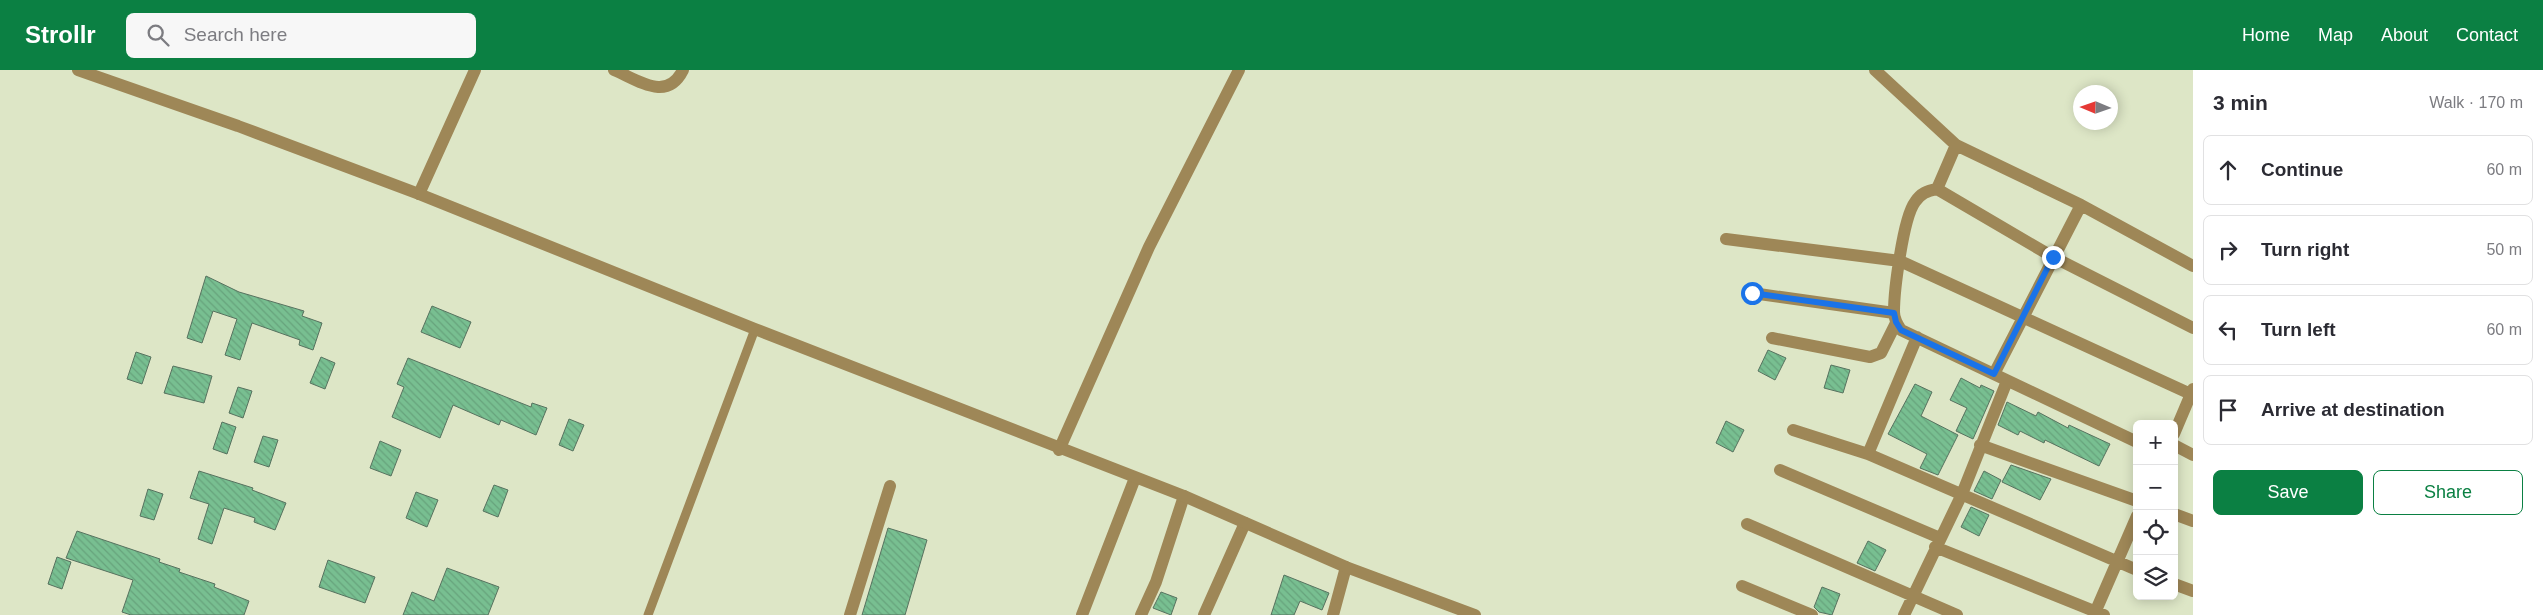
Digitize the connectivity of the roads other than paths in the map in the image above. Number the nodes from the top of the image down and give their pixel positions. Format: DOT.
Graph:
graph roads {
  1 [pos="78,70"];
  2 [pos="475,70"];
  3 [pos="614,70"];
  4 [pos="683,70"];
  5 [pos="1239,70"];
  6 [pos="1875,70"];
  7 [pos="1956,145"];
  8 [pos="1937,189"];
  9 [pos="420,194"];
  10 [pos="2081,205"];
  11 [pos="1726,239"];
  12 [pos="2053,257"];
  13 [pos="1900,261"];
  14 [pos="2193,266"];
  15 [pos="1752,293"];
  16 [pos="2023,316"];
  17 [pos="1895,318"];
  18 [pos="2193,328"];
  19 [pos="755,329"];
  20 [pos="1917,337"];
  21 [pos="1772,338"];
  22 [pos="1994,374"];
  23 [pos="2007,381"];
  24 [pos="2192,393"];
  25 [pos="2178,425"];
  26 [pos="1793,430"];
  27 [pos="2133,440"];
  28 [pos="1980,445"];
  29 [pos="2178,447"];
  30 [pos="1059,450"];
  31 [pos="1868,454"];
  32 [pos="2193,455"];
  33 [pos="1780,470"];
  34 [pos="1135,478"];
  35 [pos="890,486"];
  36 [pos="1962,494"];
  37 [pos="1184,496"];
  38 [pos="2133,500"];
  39 [pos="2178,515"];
  40 [pos="2193,521"];
  41 [pos="1245,524"];
  42 [pos="1748,524"];
  43 [pos="2133,524"];
  44 [pos="1937,542"];
  45 [pos="2115,562"];
  46 [pos="1346,567"];
  47 [pos="2133,569"];
  48 [pos="2178,585"];
  49 [pos="1742,586"];
  50 [pos="2193,591"];
  51 [pos="1911,597"];
  52 [pos="2098,614"];
  53 [pos="648,615"];
  54 [pos="850,615"];
  55 [pos="1082,615"];
  56 [pos="1141,615"];
  57 [pos="1204,615"];
  58 [pos="1333,615"];
  59 [pos="1475,615"];
  60 [pos="1812,615"];
  61 [pos="1904,615"];
  62 [pos="1957,615"];
  1 -- 9 [label="street"];
  2 -- 9 [label="street"];
  3 -- 4 [label="street"];
  5 -- 30 [label="street"];
  6 -- 7 [label="street"];
  7 -- 8 [label="street"];
  7 -- 10 [label="street"];
  8 -- 12 [label="street"];
  8 -- 13 [label="street"];
  9 -- 19 [label="street"];
  10 -- 12 [label="street"];
  10 -- 14 [label="street"];
  11 -- 13 [label="street"];
  12 -- 16 [label="street"];
  12 -- 18 [label="street"];
  13 -- 16 [label="street"];
  13 -- 17 [label="street"];
  15 -- 17 [label="street"];
  16 -- 22 [label="street"];
  16 -- 24 [label="street"];
  17 -- 20 [label="street"];
  17 -- 21 [label="street"];
  19 -- 30 [label="street"];
  19 -- 53 [label="lane"];
  20 -- 22 [label="street"];
  20 -- 31 [label="street"];
  22 -- 23 [label="street"];
  23 -- 27 [label="street"];
  23 -- 28 [label="street"];
  24 -- 25 [label="street"];
  26 -- 31 [label="street"];
  28 -- 36 [label="street"];
  28 -- 38 [label="street"];
  29 -- 32 [label="street"];
  30 -- 34 [label="street"];
  31 -- 36 [label="street"];
  33 -- 44 [label="street"];
  34 -- 37 [label="street"];
  34 -- 55 [label="street"];
  35 -- 54 [label="street"];
  36 -- 44 [label="street"];
  36 -- 45 [label="street"];
  37 -- 41 [label="street"];
  37 -- 56 [label="street"];
  39 -- 40 [label="street"];
  41 -- 46 [label="street"];
  41 -- 57 [label="street"];
  42 -- 51 [label="street"];
  43 -- 45 [label="street"];
  44 -- 51 [label="street"];
  44 -- 52 [label="street"];
  45 -- 47 [label="street"];
  45 -- 52 [label="street"];
  46 -- 58 [label="street"];
  46 -- 59 [label="street"];
  48 -- 50 [label="street"];
  49 -- 60 [label="street"];
  51 -- 61 [label="street"];
  51 -- 62 [label="street"];
}
